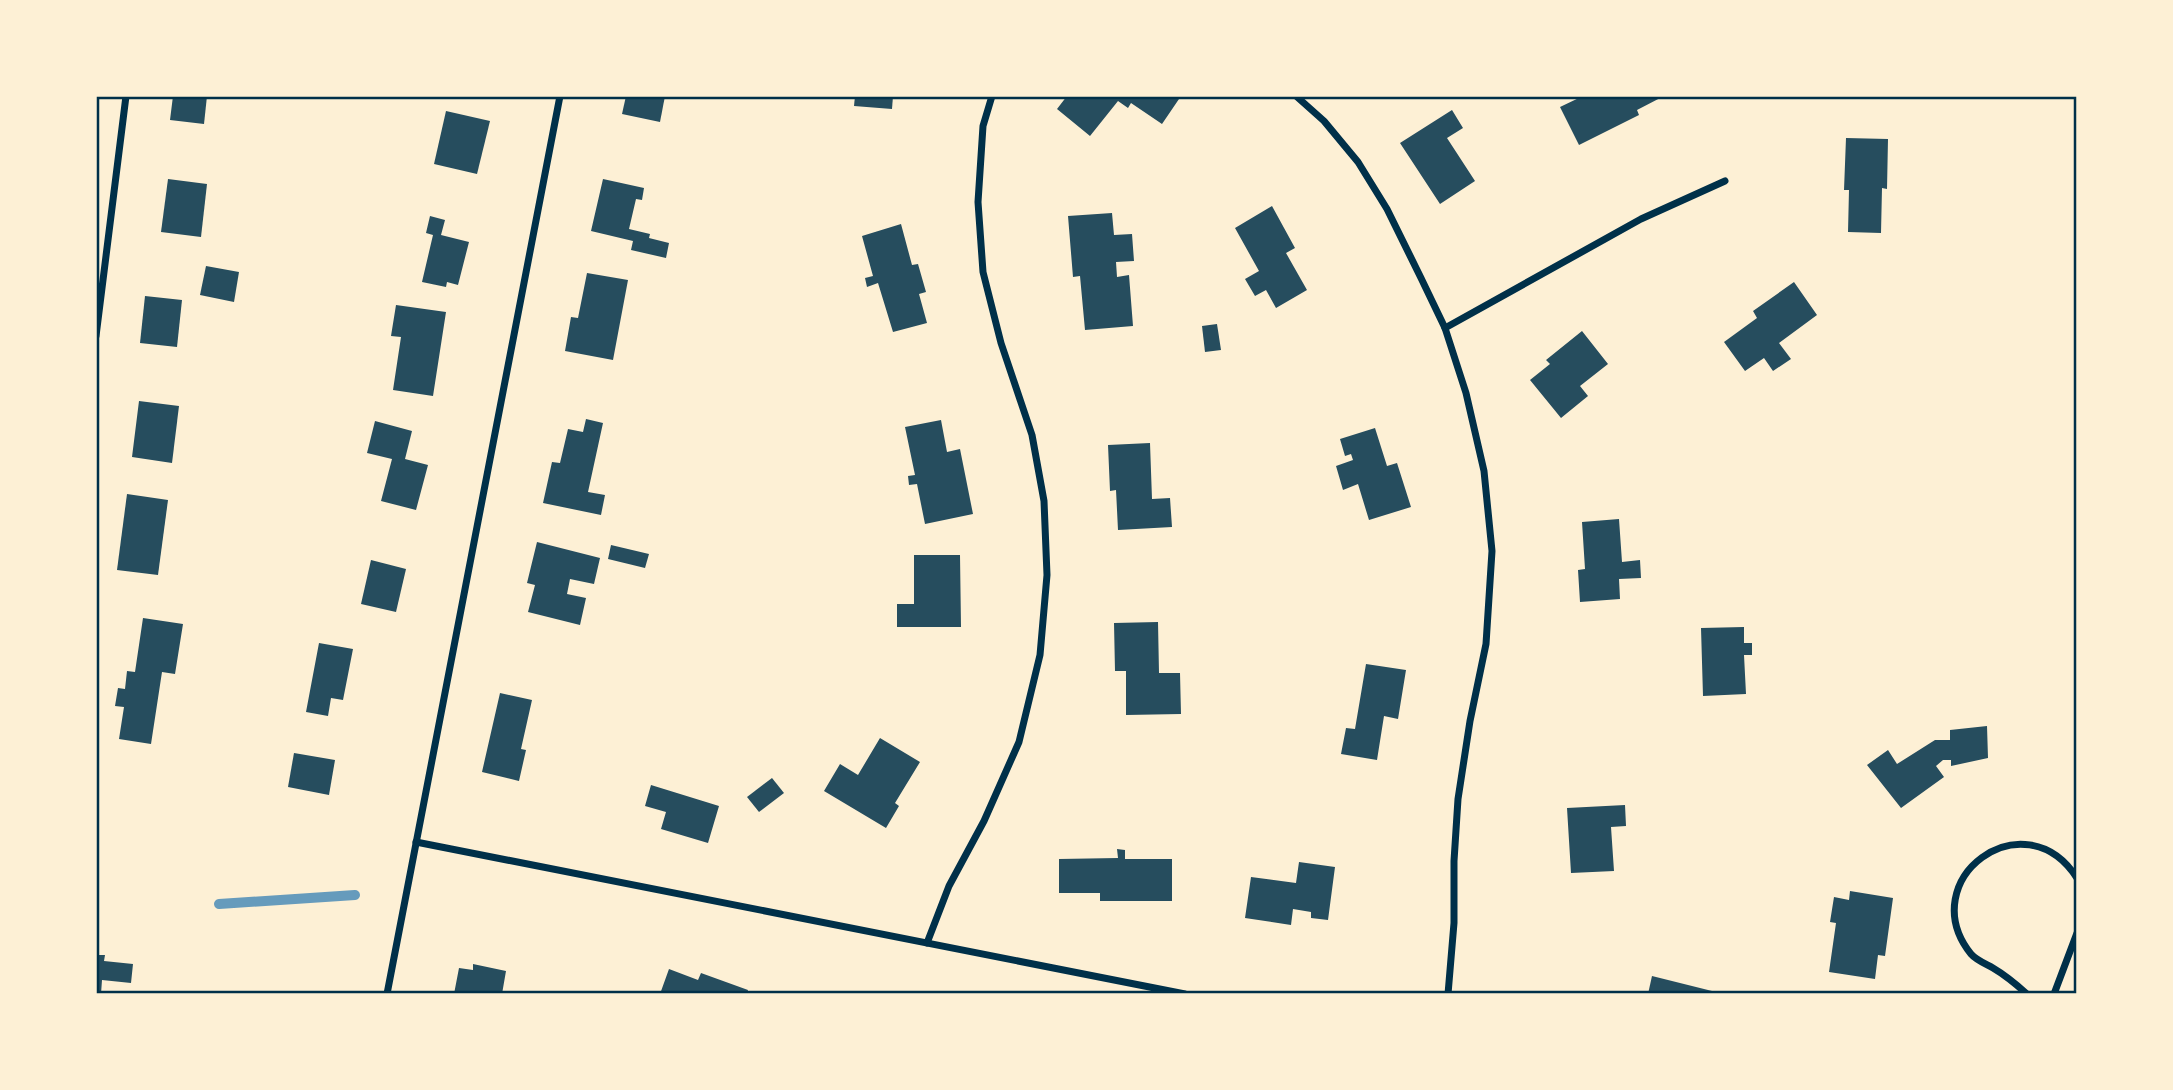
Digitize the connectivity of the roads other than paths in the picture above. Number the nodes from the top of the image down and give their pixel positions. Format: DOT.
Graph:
graph roads {
  1 [pos="126,96"];
  2 [pos="560,96"];
  3 [pos="992,96"];
  4 [pos="1296,96"];
  5 [pos="1726,181"];
  6 [pos="1445,328"];
  7 [pos="96,336"];
  8 [pos="416,842"];
  9 [pos="2077,878"];
  10 [pos="2077,933"];
  11 [pos="927,943"];
  12 [pos="387,994"];
  13 [pos="1185,994"];
  14 [pos="1448,994"];
  15 [pos="2027,994"];
  16 [pos="2054,994"];
  1 -- 7 [label="street"];
  2 -- 8 [label="street"];
  3 -- 11 [label="street"];
  4 -- 6 [label="street"];
  5 -- 6 [label="street"];
  6 -- 14 [label="street"];
  8 -- 11 [label="street"];
  8 -- 12 [label="street"];
  9 -- 15 [label="street"];
  10 -- 16 [label="street"];
  11 -- 13 [label="street"];
}
